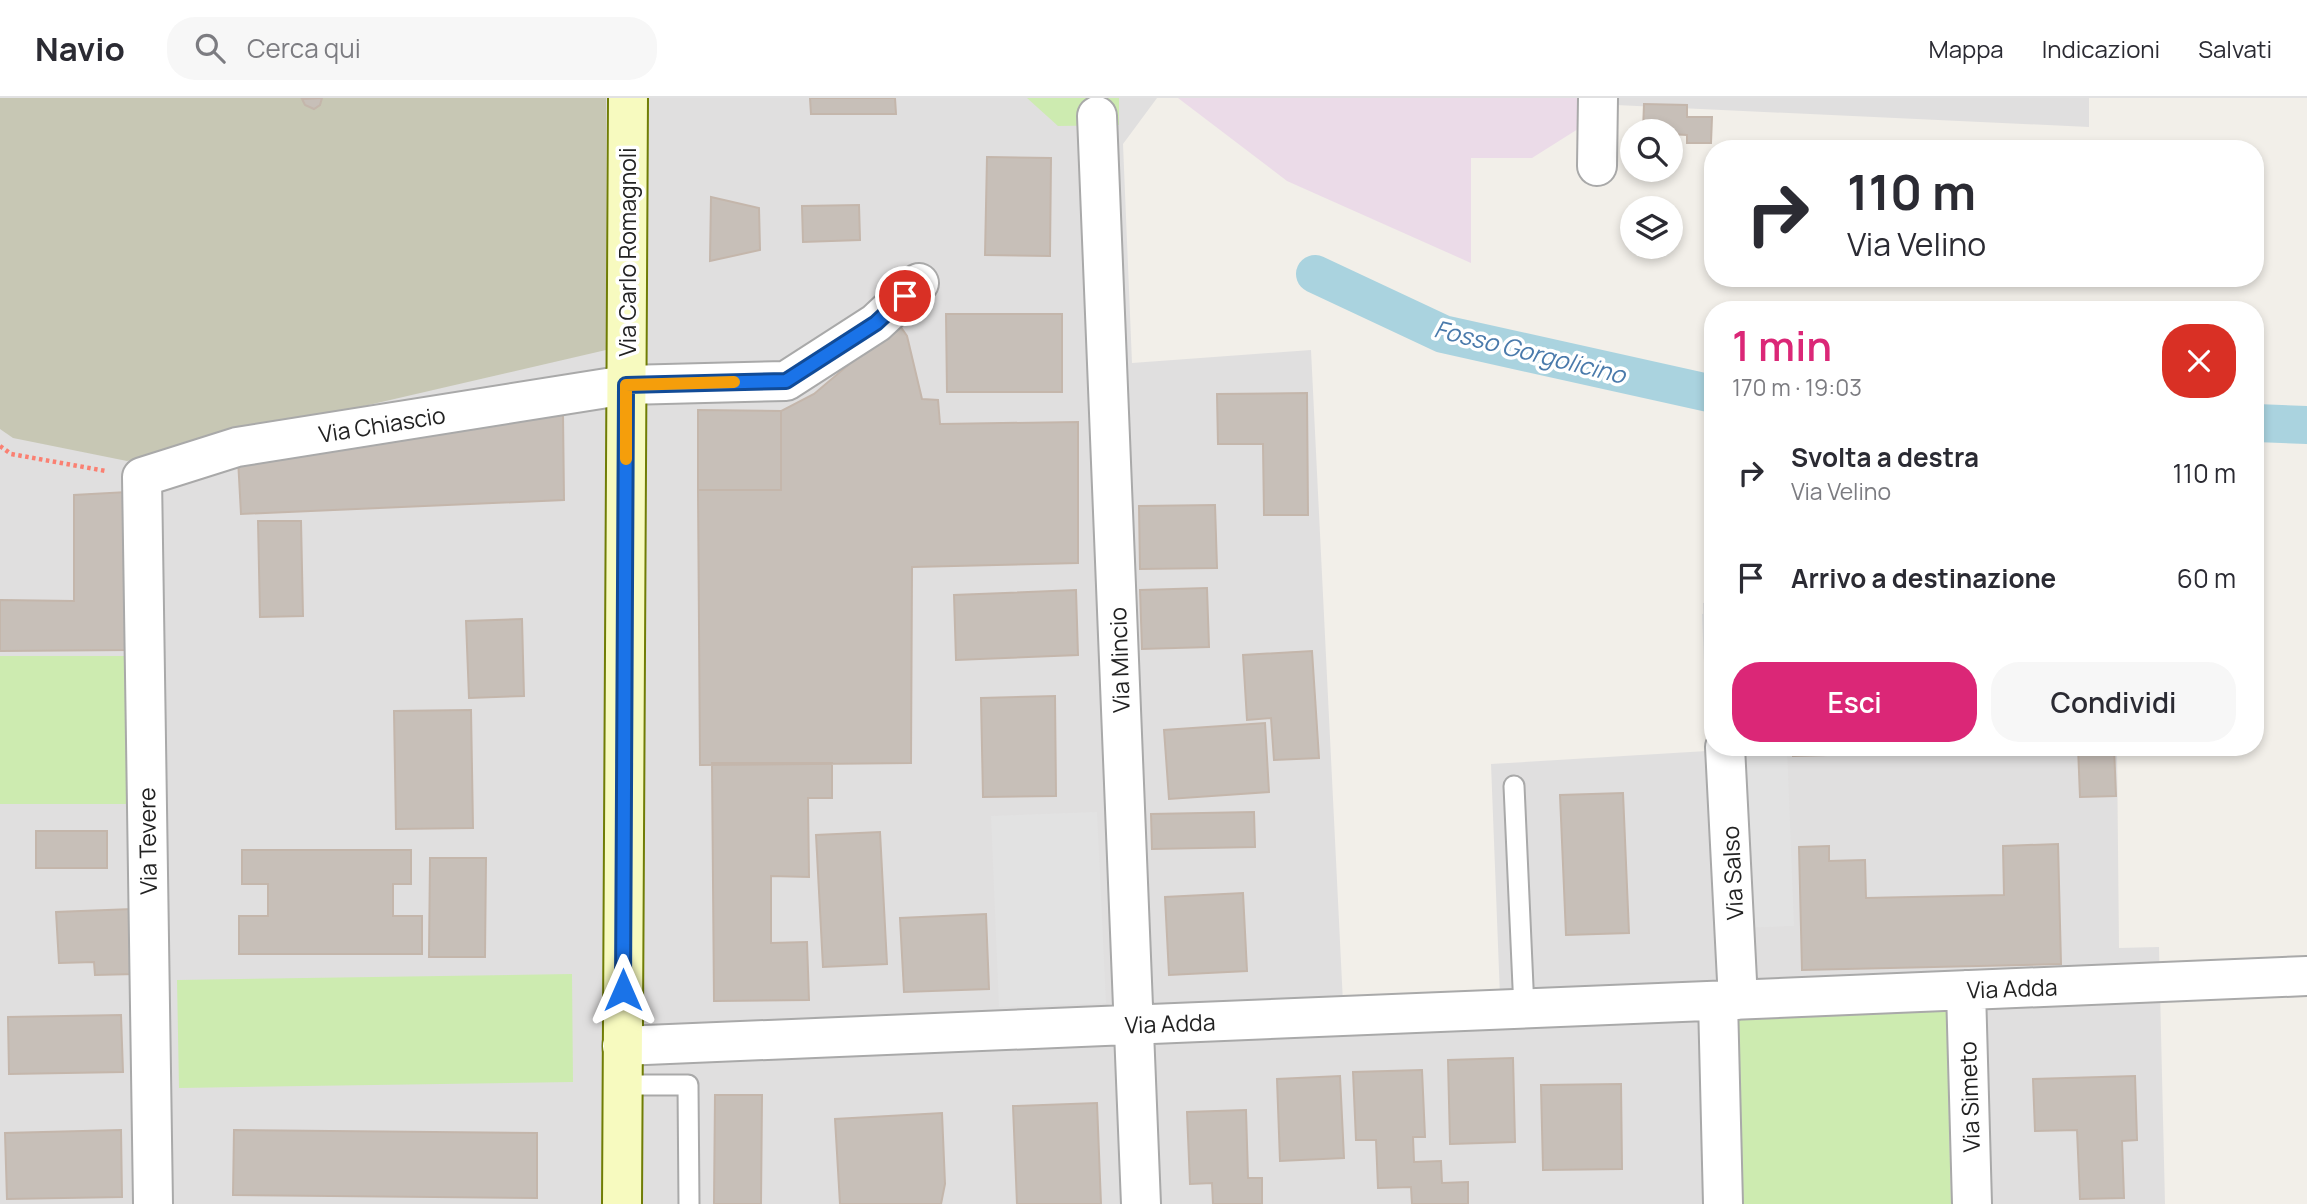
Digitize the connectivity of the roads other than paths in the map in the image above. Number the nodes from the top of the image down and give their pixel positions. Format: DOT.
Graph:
graph roads {
  1 [pos="628,98"];
  2 [pos="1598,98"];
  3 [pos="1097,116"];
  4 [pos="1597,166"];
  5 [pos="919,283"];
  6 [pos="626,385"];
  7 [pos="142,477"];
  8 [pos="1725,756"];
  9 [pos="1514,786"];
  10 [pos="2307,976"];
  11 [pos="1966,990"];
  12 [pos="1728,1000"];
  13 [pos="1524,1009"];
  14 [pos="1135,1024"];
  15 [pos="622,1046"];
  16 [pos="622,1085"];
  17 [pos="153,1204"];
  18 [pos="622,1204"];
  19 [pos="689,1204"];
  20 [pos="1142,1204"];
  21 [pos="1723,1204"];
  22 [pos="1972,1204"];
  1 -- 6 [label="main road, Via Carlo Romagnoli"];
  2 -- 4 [label="street"];
  3 -- 14 [label="street, Via Mincio"];
  5 -- 6 [label="street, Via Chiascio"];
  6 -- 7 [label="street, Via Chiascio"];
  6 -- 15 [label="main road, Via Carlo Romagnoli"];
  7 -- 17 [label="street, Via Tevere"];
  8 -- 12 [label="street, Via Salso"];
  9 -- 13 [label="lane"];
  10 -- 11 [label="street, Via Adda"];
  11 -- 12 [label="street, Via Adda"];
  11 -- 22 [label="street, Via Simeto"];
  12 -- 13 [label="street, Via Adda"];
  12 -- 21 [label="street"];
  13 -- 14 [label="street, Via Adda"];
  14 -- 15 [label="street, Via Adda"];
  14 -- 20 [label="street, Via Mincio"];
  15 -- 16 [label="main road, Via Carlo Romagnoli"];
  16 -- 18 [label="main road, Via Carlo Romagnoli"];
  16 -- 19 [label="lane"];
}
